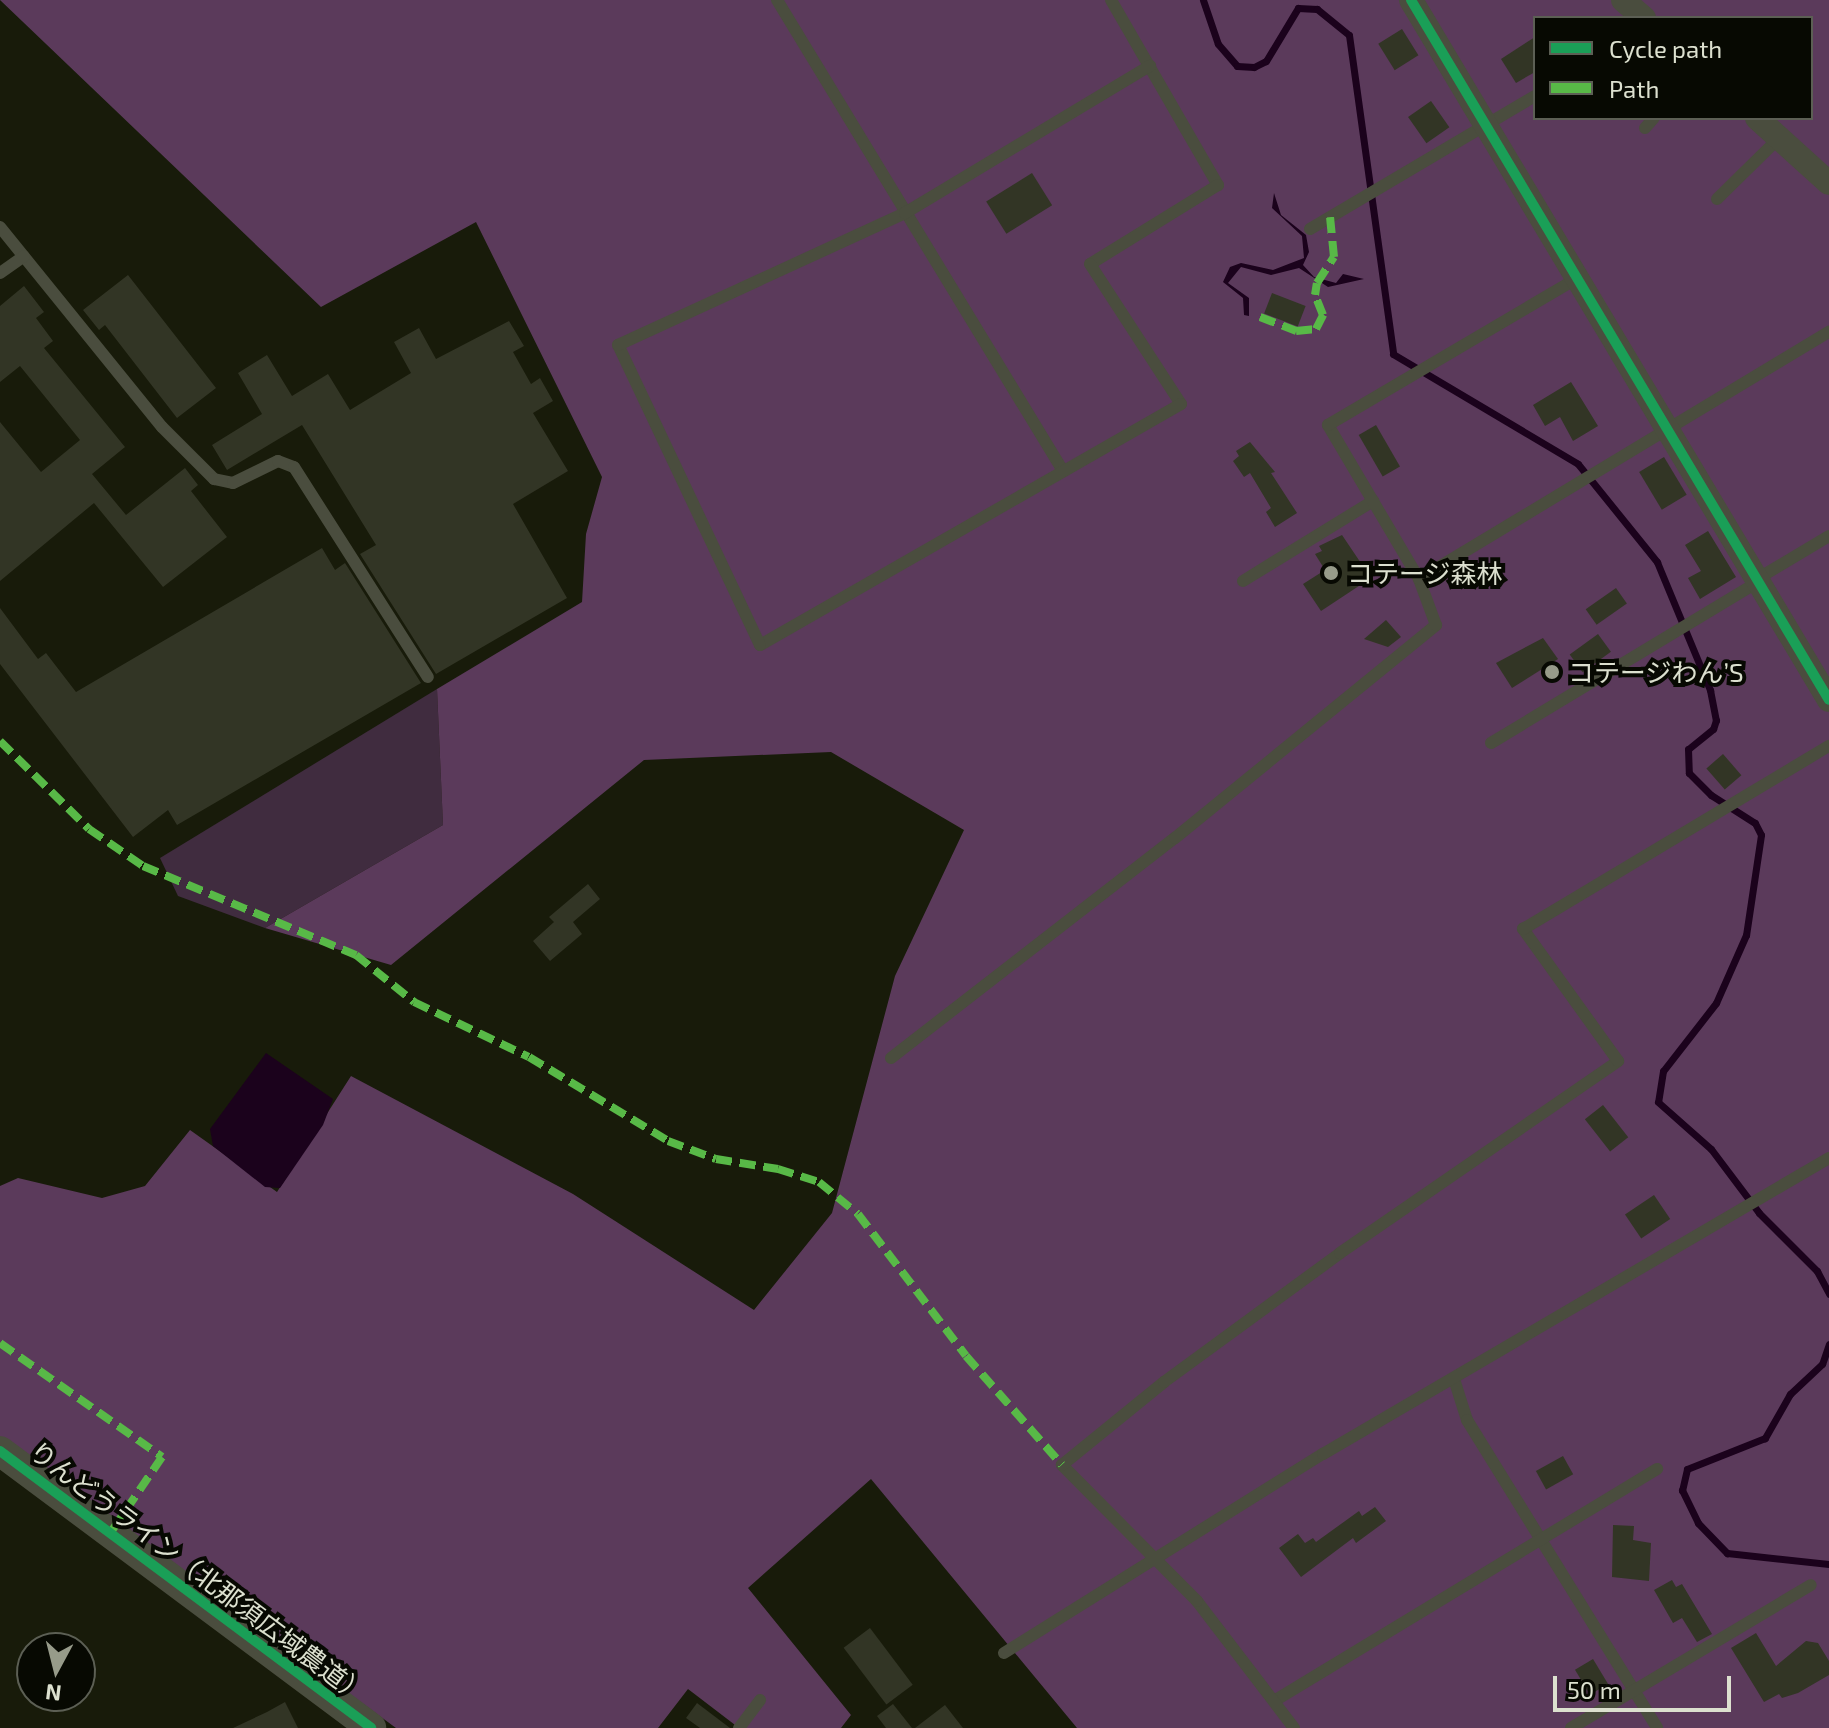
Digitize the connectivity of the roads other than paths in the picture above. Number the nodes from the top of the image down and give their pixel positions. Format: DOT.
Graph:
graph roads {
  1 [pos="777,0"];
  2 [pos="1111,0"];
  3 [pos="1411,0"];
  4 [pos="1623,0"];
  5 [pos="1642,16"];
  6 [pos="1150,66"];
  7 [pos="1533,97"];
  8 [pos="1652,120"];
  9 [pos="1759,120"];
  10 [pos="1484,124"];
  11 [pos="1645,128"];
  12 [pos="1779,138"];
  13 [pos="1829,183"];
  14 [pos="1717,199"];
  15 [pos="905,213"];
  16 [pos="0,227"];
  17 [pos="1310,229"];
  18 [pos="24,256"];
  19 [pos="0,273"];
  20 [pos="1576,279"];
  21 [pos="1829,332"];
  22 [pos="1667,430"];
  23 [pos="1063,471"];
  24 [pos="1373,501"];
  25 [pos="1829,536"];
  26 [pos="1419,579"];
  27 [pos="1243,581"];
  28 [pos="1758,581"];
  29 [pos="428,677"];
  30 [pos="1829,700"];
  31 [pos="1491,743"];
  32 [pos="1829,746"];
  33 [pos="891,1058"];
  34 [pos="1829,1158"];
  35 [pos="1454,1379"];
  36 [pos="0,1451"];
  37 [pos="1657,1469"];
  38 [pos="1539,1540"];
  39 [pos="1154,1557"];
  40 [pos="1811,1585"];
  41 [pos="1004,1653"];
  42 [pos="1632,1688"];
  43 [pos="760,1700"];
  44 [pos="1274,1701"];
  45 [pos="371,1728"];
  46 [pos="739,1728"];
  47 [pos="1294,1728"];
  48 [pos="1571,1728"];
  49 [pos="1657,1728"];
  1 -- 15 [label="lane"];
  2 -- 6 [label="lane"];
  3 -- 10 [label="street"];
  4 -- 5 [label="street"];
  6 -- 15 [label="lane"];
  6 -- 23 [label="lane"];
  7 -- 10 [label="lane"];
  8 -- 11 [label="lane"];
  9 -- 12 [label="street"];
  10 -- 17 [label="lane"];
  10 -- 20 [label="street"];
  12 -- 13 [label="street"];
  12 -- 14 [label="lane"];
  15 -- 23 [label="lane"];
  15 -- 23 [label="lane"];
  16 -- 18 [label="lane"];
  18 -- 19 [label="lane"];
  18 -- 29 [label="lane"];
  20 -- 22 [label="street"];
  20 -- 24 [label="lane"];
  21 -- 22 [label="lane"];
  22 -- 26 [label="lane"];
  22 -- 28 [label="street"];
  24 -- 26 [label="lane"];
  24 -- 27 [label="lane"];
  25 -- 28 [label="lane"];
  26 -- 33 [label="lane"];
  28 -- 30 [label="street"];
  28 -- 31 [label="lane"];
  32 -- 39 [label="lane"];
  34 -- 35 [label="lane"];
  35 -- 38 [label="lane"];
  35 -- 39 [label="lane"];
  36 -- 45 [label="street, りんどうライン（北那須広域農道）"];
  37 -- 38 [label="lane"];
  38 -- 42 [label="lane"];
  38 -- 44 [label="lane"];
  39 -- 41 [label="lane"];
  39 -- 44 [label="lane"];
  40 -- 42 [label="lane"];
  42 -- 48 [label="lane"];
  42 -- 49 [label="lane"];
  43 -- 46 [label="lane"];
  44 -- 47 [label="lane"];
}
